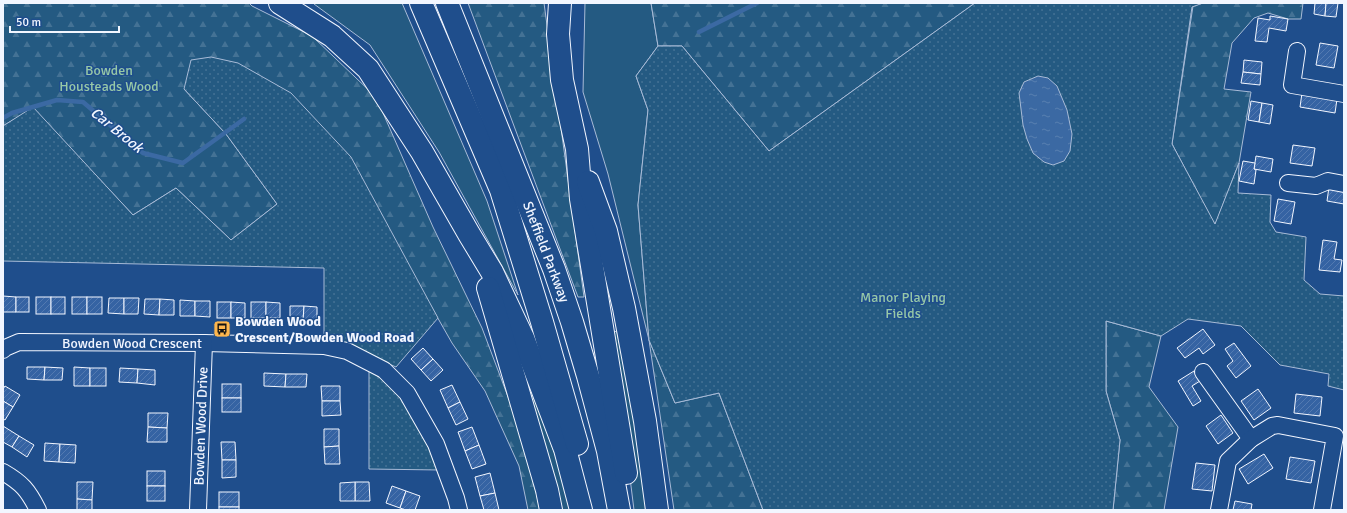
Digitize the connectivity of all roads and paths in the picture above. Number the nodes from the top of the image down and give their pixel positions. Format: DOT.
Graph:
graph roads {
  1 [pos="280,3"];
  2 [pos="421,3"];
  3 [pos="447,3"];
  4 [pos="560,3"];
  5 [pos="1297,51"];
  6 [pos="1344,94"];
  7 [pos="577,149"];
  8 [pos="1288,183"];
  9 [pos="1344,184"];
  10 [pos="469,234"];
  11 [pos="204,343"];
  12 [pos="3,350"];
  13 [pos="1203,372"];
  14 [pos="1251,439"];
  15 [pos="3,472"];
  16 [pos="38,510"];
  17 [pos="198,510"];
  18 [pos="458,510"];
  19 [pos="551,510"];
  20 [pos="581,510"];
  21 [pos="588,510"];
  22 [pos="619,510"];
  23 [pos="629,510"];
  24 [pos="657,510"];
  25 [pos="1220,510"];
  26 [pos="1322,510"];
  1 -- 10 [label="highway"];
  2 -- 21 [label="highway, Sheffield Parkway"];
  3 -- 22 [label="highway, Sheffield Parkway"];
  4 -- 7 [label="highway"];
  5 -- 6 [label="street"];
  7 -- 23 [label="highway"];
  7 -- 24 [label="highway"];
  8 -- 9 [label="street"];
  10 -- 19 [label="highway"];
  10 -- 20 [label="highway"];
  11 -- 12 [label="street, Bowden Wood Crescent"];
  11 -- 17 [label="street, Bowden Wood Drive"];
  11 -- 18 [label="street, Bowden Wood Crescent"];
  13 -- 14 [label="street"];
  14 -- 25 [label="street"];
  14 -- 26 [label="street"];
  15 -- 16 [label="street"];
}
